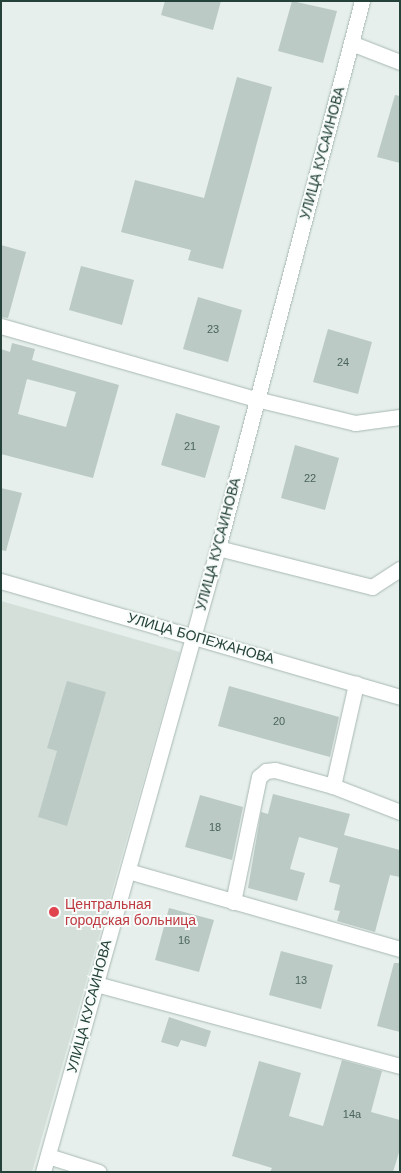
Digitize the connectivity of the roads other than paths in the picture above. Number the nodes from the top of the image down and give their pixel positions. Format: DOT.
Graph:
graph roads {
  1 [pos="362,1"];
  2 [pos="351,43"];
  3 [pos="400,62"];
  4 [pos="1,326"];
  5 [pos="256,399"];
  6 [pos="400,418"];
  7 [pos="218,548"];
  8 [pos="400,569"];
  9 [pos="1,581"];
  10 [pos="194,635"];
  11 [pos="356,684"];
  12 [pos="400,697"];
  13 [pos="333,786"];
  14 [pos="400,812"];
  15 [pos="128,871"];
  16 [pos="233,902"];
  17 [pos="400,948"];
  18 [pos="96,984"];
  19 [pos="400,1066"];
  20 [pos="48,1156"];
  21 [pos="44,1172"];
  22 [pos="99,1172"];
  1 -- 2 [label="street, УЛИЦА КУСАИНОВА"];
  2 -- 3 [label="street"];
  2 -- 5 [label="street, УЛИЦА КУСАИНОВА"];
  4 -- 5 [label="street"];
  5 -- 6 [label="street"];
  5 -- 7 [label="street, УЛИЦА КУСАИНОВА"];
  7 -- 8 [label="street"];
  7 -- 10 [label="street, УЛИЦА КУСАИНОВА"];
  9 -- 10 [label="street, УЛИЦА БОПЕЖАНОВА"];
  10 -- 11 [label="street, УЛИЦА БОПЕЖАНОВА"];
  10 -- 15 [label="street, УЛИЦА КУСАИНОВА"];
  11 -- 12 [label="street, УЛИЦА БОПЕЖАНОВА"];
  11 -- 13 [label="street"];
  13 -- 14 [label="street"];
  13 -- 16 [label="street"];
  15 -- 16 [label="street"];
  15 -- 18 [label="street, УЛИЦА КУСАИНОВА"];
  16 -- 17 [label="street"];
  18 -- 19 [label="street"];
  18 -- 20 [label="street, УЛИЦА КУСАИНОВА"];
  20 -- 21 [label="street, УЛИЦА КУСАИНОВА"];
  20 -- 22 [label="street"];
}
